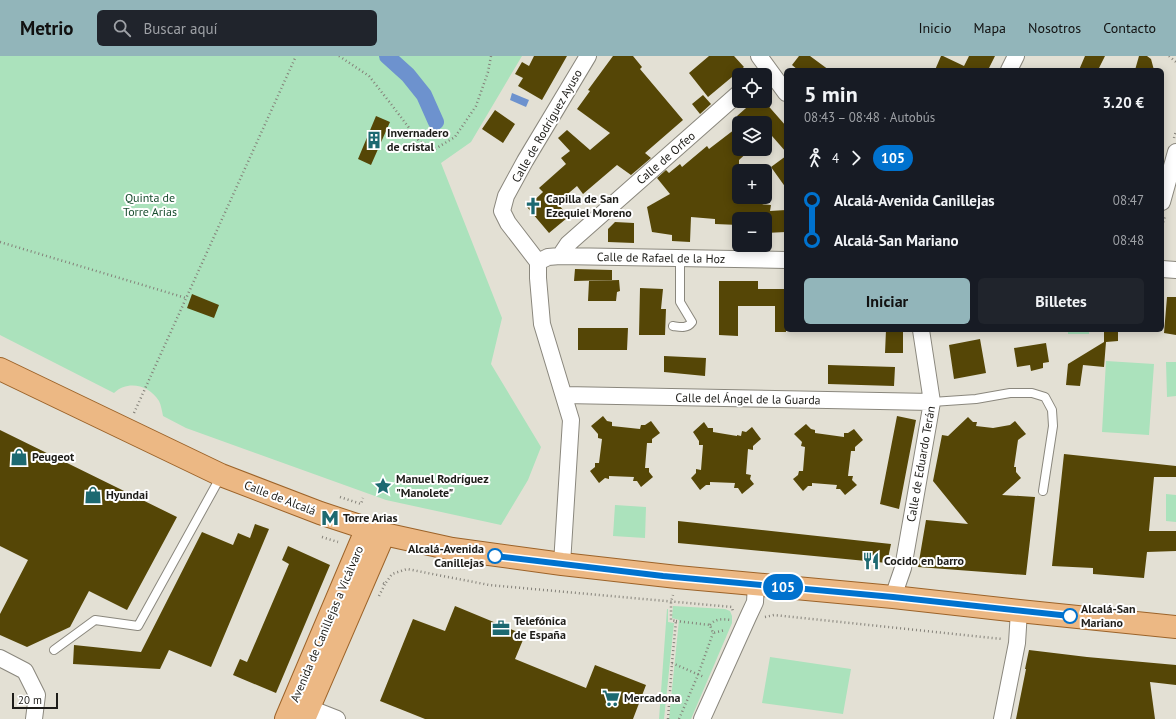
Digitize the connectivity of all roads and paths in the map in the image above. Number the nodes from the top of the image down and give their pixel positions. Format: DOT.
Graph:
graph roads {
  1 [pos="296,56"];
  2 [pos="339,56"];
  3 [pos="491,56"];
  4 [pos="588,56"];
  5 [pos="1016,56"];
  6 [pos="1169,56"];
  7 [pos="1176,62"];
  8 [pos="766,64"];
  9 [pos="1010,68"];
  10 [pos="784,90"];
  11 [pos="732,99"];
  12 [pos="1176,152"];
  13 [pos="1164,195"];
  14 [pos="0,242"];
  15 [pos="560,256"];
  16 [pos="680,258"];
  17 [pos="784,260"];
  18 [pos="538,262"];
  19 [pos="1164,269"];
  20 [pos="1176,270"];
  21 [pos="186,298"];
  22 [pos="673,326"];
  23 [pos="921,332"];
  24 [pos="0,369"];
  25 [pos="564,395"];
  26 [pos="932,402"];
  27 [pos="126,429"];
  28 [pos="221,475"];
  29 [pos="1044,491"];
  30 [pos="340,497"];
  31 [pos="363,498"];
  32 [pos="375,531"];
  33 [pos="322,537"];
  34 [pos="338,542"];
  35 [pos="562,564"];
  36 [pos="366,575"];
  37 [pos="677,577"];
  38 [pos="756,584"];
  39 [pos="893,597"];
  40 [pos="671,602"];
  41 [pos="1019,611"];
  42 [pos="676,621"];
  43 [pos="761,621"];
  44 [pos="710,625"];
  45 [pos="1176,627"];
  46 [pos="729,629"];
  47 [pos="713,633"];
  48 [pos="1005,643"];
  49 [pos="54,650"];
  50 [pos="0,658"];
  51 [pos="672,663"];
  52 [pos="698,675"];
  53 [pos="710,679"];
  54 [pos="306,713"];
  55 [pos="34,719"];
  56 [pos="286,719"];
  57 [pos="337,719"];
  58 [pos="668,719"];
  59 [pos="679,719"];
  60 [pos="702,719"];
  61 [pos="1002,719"];
  1 -- 21 [label="path"];
  2 -- 3 [label="path"];
  4 -- 18 [label="street, Calle de Rodríguez Ayuso"];
  5 -- 9 [label="street"];
  6 -- 7 [label="path"];
  8 -- 10 [label="street"];
  11 -- 15 [label="street, Calle de Orfeo"];
  12 -- 13 [label="street"];
  14 -- 21 [label="path"];
  15 -- 16 [label="street, Calle de Rafael de la Hoz"];
  15 -- 18 [label="street, Calle de Rafael de la Hoz"];
  16 -- 17 [label="street, Calle de Rafael de la Hoz"];
  16 -- 22 [label="lane"];
  18 -- 25 [label="street"];
  19 -- 20 [label="street"];
  21 -- 27 [label="path"];
  23 -- 26 [label="street, Calle de Eduardo Terán"];
  24 -- 27 [label="main road, Calle de Alcalá"];
  25 -- 26 [label="street, Calle del Ángel de la Guarda"];
  25 -- 35 [label="street"];
  26 -- 29 [label="lane"];
  26 -- 39 [label="street, Calle de Eduardo Terán"];
  27 -- 28 [label="main road, Calle de Alcalá"];
  28 -- 32 [label="main road, Calle de Alcalá"];
  28 -- 49 [label="lane"];
  30 -- 31 [label="path"];
  32 -- 35 [label="main road, Calle de Alcalá"];
  32 -- 36 [label="main road, Avenida de Canillejas a Vicálvaro"];
  32 -- 56 [label="main road, Avenida de Canillejas a Vicálvaro"];
  33 -- 34 [label="path"];
  35 -- 37 [label="main road, Calle de Alcalá"];
  36 -- 40 [label="path"];
  36 -- 54 [label="main road, Avenida de Canillejas a Vicálvaro"];
  37 -- 38 [label="main road, Calle de Alcalá"];
  37 -- 40 [label="path"];
  38 -- 39 [label="main road, Calle de Alcalá"];
  38 -- 60 [label="street"];
  39 -- 41 [label="main road, Calle de Alcalá"];
  40 -- 42 [label="path"];
  40 -- 44 [label="path"];
  41 -- 45 [label="main road, Calle de Alcalá"];
  41 -- 61 [label="street"];
  42 -- 44 [label="path"];
  42 -- 51 [label="path"];
  43 -- 48 [label="path"];
  44 -- 47 [label="path"];
  46 -- 47 [label="path"];
  47 -- 52 [label="path"];
  50 -- 55 [label="street"];
  51 -- 52 [label="path"];
  51 -- 58 [label="path"];
  52 -- 53 [label="path"];
  52 -- 59 [label="path"];
  54 -- 57 [label="street"];
}
